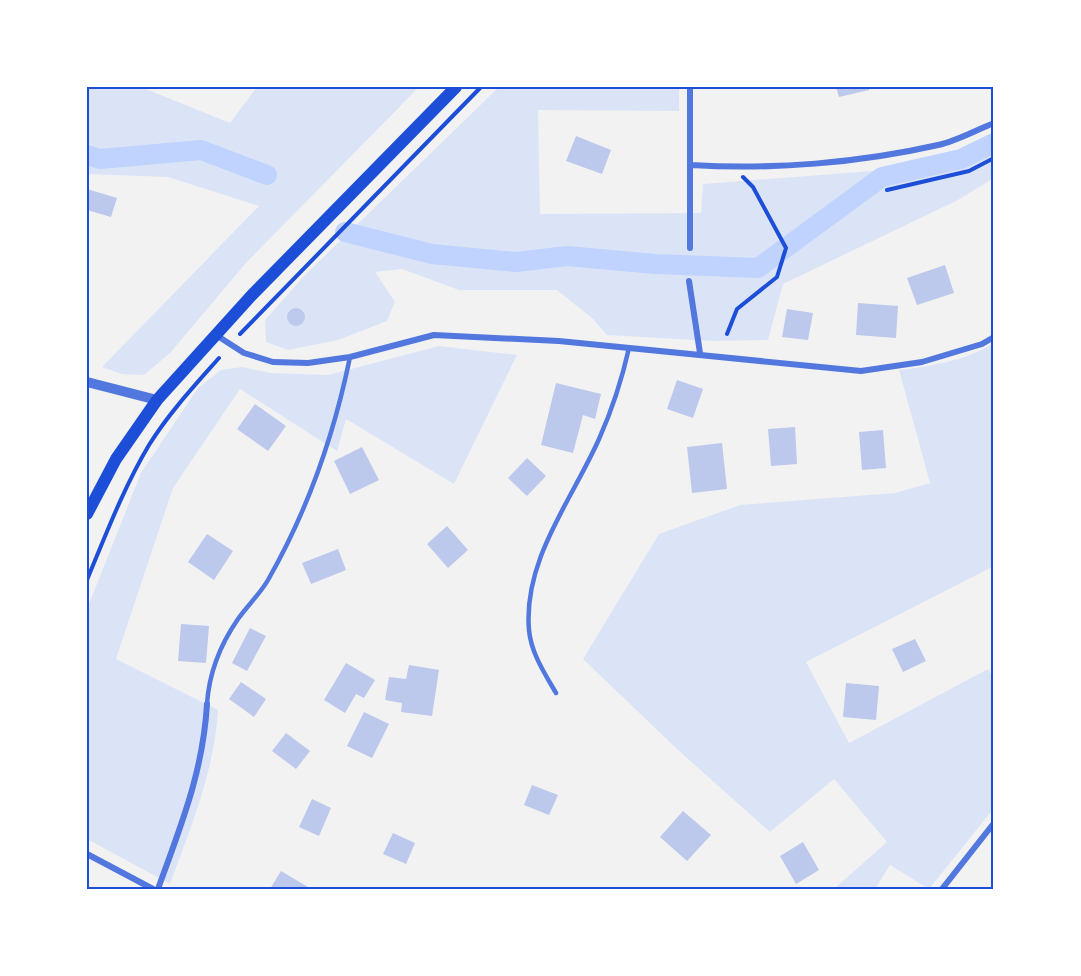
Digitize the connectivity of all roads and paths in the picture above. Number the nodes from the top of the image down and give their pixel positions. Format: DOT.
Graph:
graph roads {
  1 [pos="456,87"];
  2 [pos="481,87"];
  3 [pos="690,87"];
  4 [pos="994,123"];
  5 [pos="994,158"];
  6 [pos="691,165"];
  7 [pos="734,168"];
  8 [pos="887,190"];
  9 [pos="690,248"];
  10 [pos="689,281"];
  11 [pos="216,334"];
  12 [pos="727,334"];
  13 [pos="994,337"];
  14 [pos="230,344"];
  15 [pos="629,348"];
  16 [pos="700,353"];
  17 [pos="350,357"];
  18 [pos="87,382"];
  19 [pos="158,400"];
  20 [pos="87,514"];
  21 [pos="87,580"];
  22 [pos="556,693"];
  23 [pos="207,704"];
  24 [pos="994,823"];
  25 [pos="87,854"];
  26 [pos="153,889"];
  27 [pos="158,889"];
  28 [pos="942,889"];
  1 -- 11 [label="main road"];
  2 -- 14 [label="path"];
  3 -- 6 [label="street"];
  4 -- 7 [label="street"];
  5 -- 8 [label="path"];
  6 -- 7 [label="street"];
  6 -- 9 [label="street"];
  7 -- 12 [label="path"];
  10 -- 16 [label="street"];
  11 -- 14 [label="street"];
  11 -- 19 [label="main road"];
  13 -- 16 [label="street"];
  14 -- 17 [label="street"];
  14 -- 21 [label="path"];
  15 -- 16 [label="street"];
  15 -- 17 [label="street"];
  15 -- 22 [label="lane"];
  17 -- 23 [label="lane"];
  18 -- 19 [label="street"];
  19 -- 20 [label="main road"];
  23 -- 27 [label="street"];
  24 -- 28 [label="street"];
  25 -- 26 [label="street"];
}
